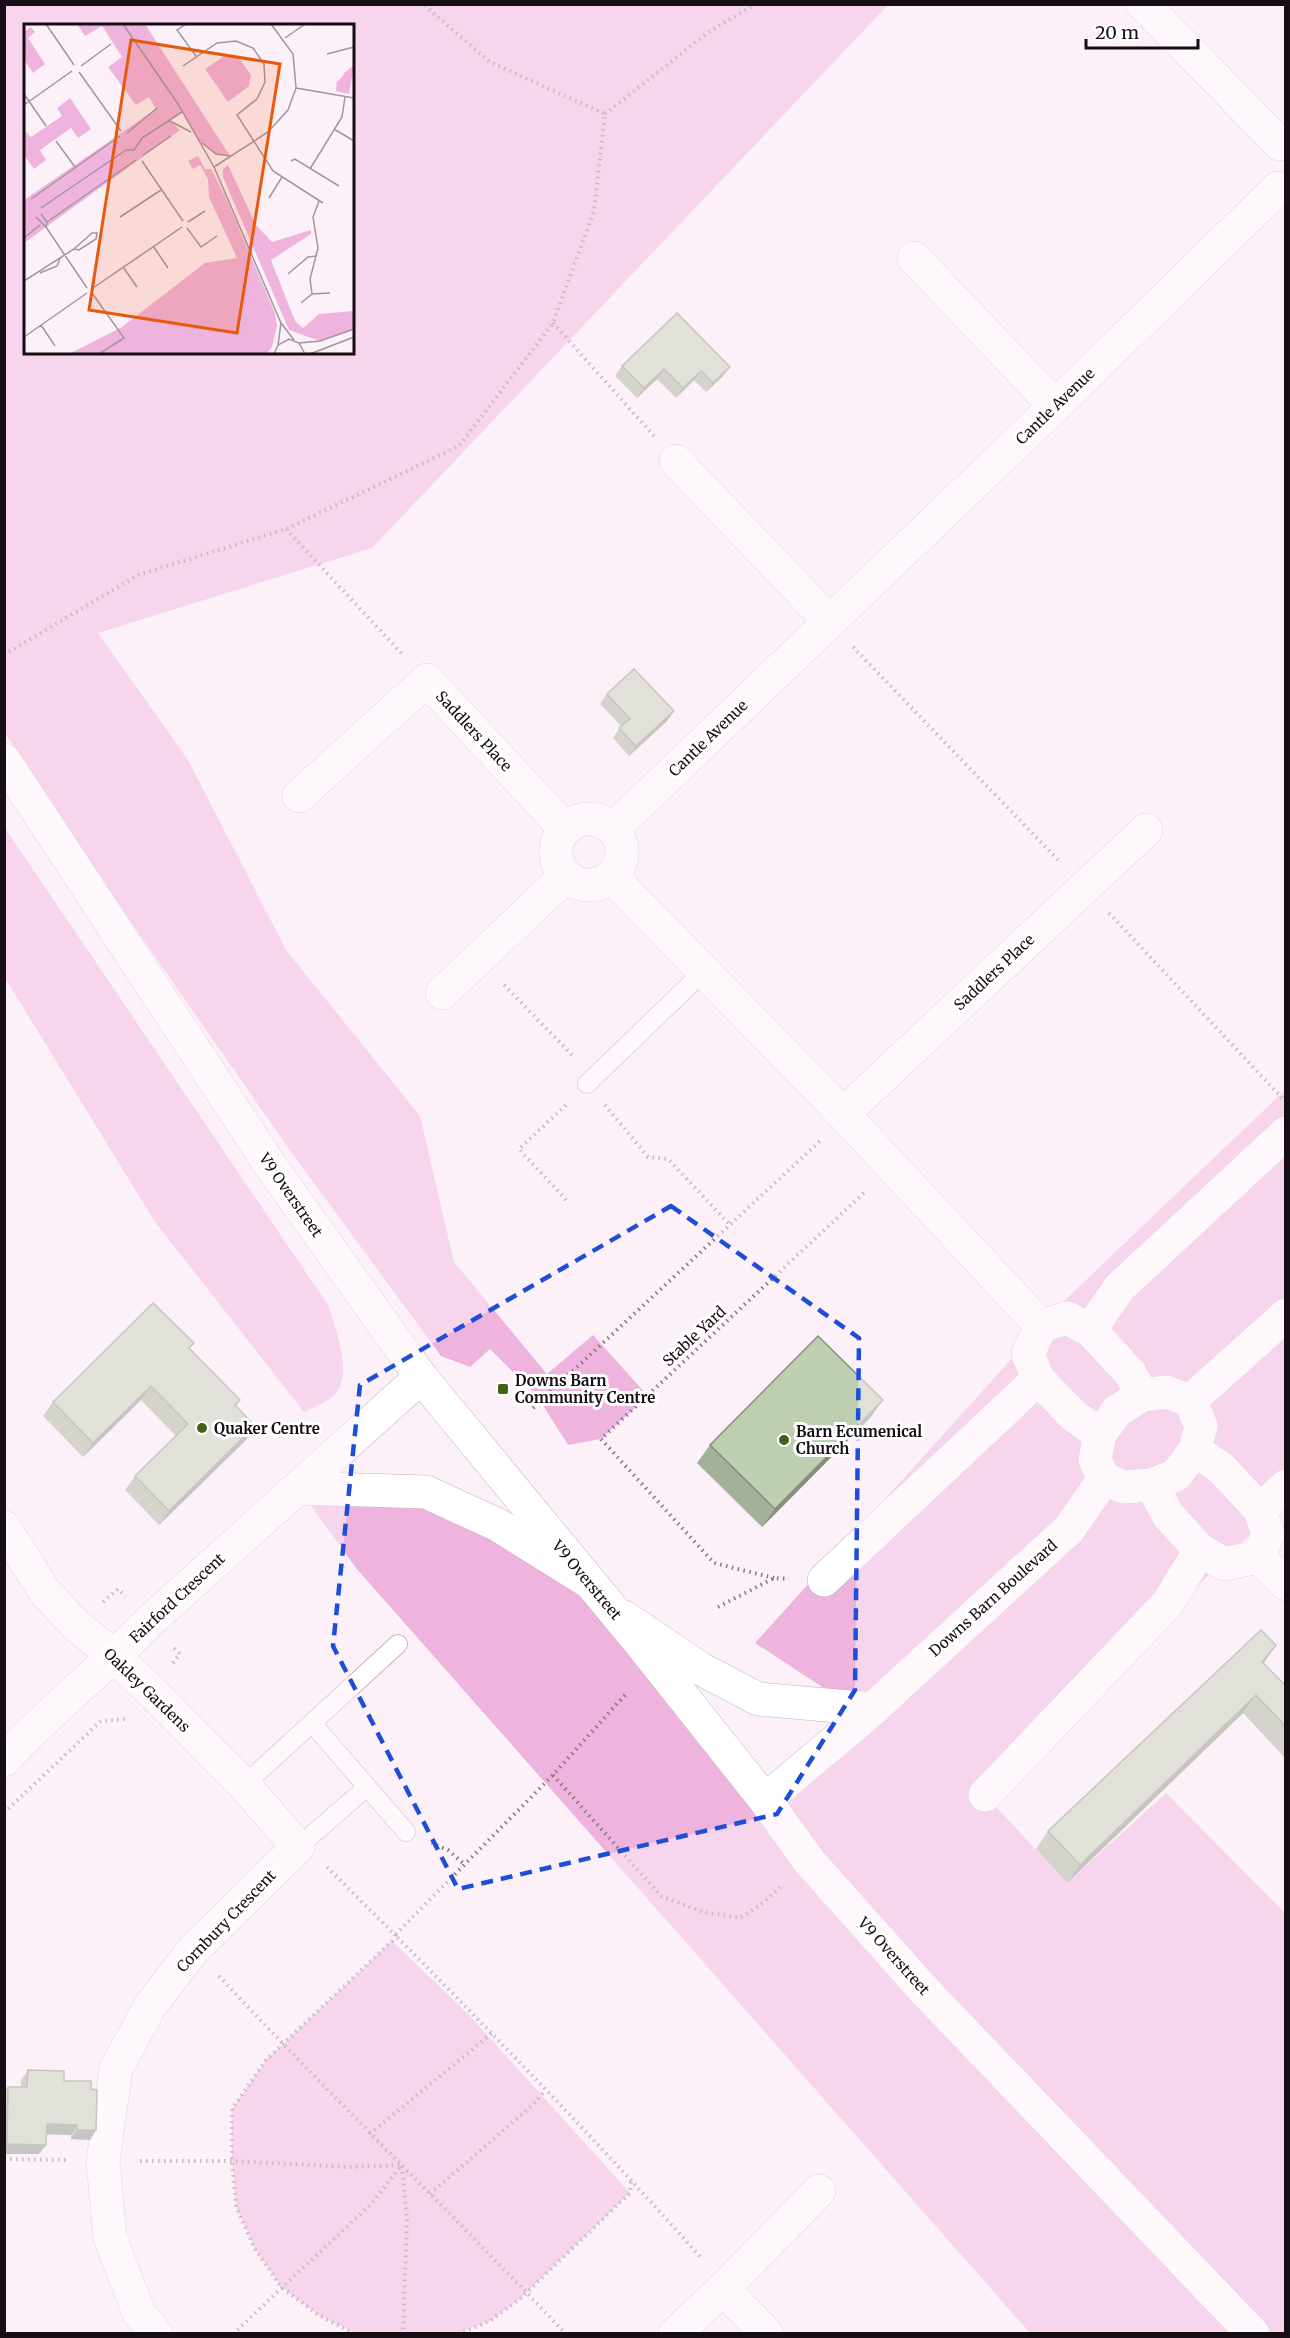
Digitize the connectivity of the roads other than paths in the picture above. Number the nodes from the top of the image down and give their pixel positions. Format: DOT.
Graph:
graph roads {
  1 [pos="1143,4"];
  2 [pos="1282,142"];
  3 [pos="1282,191"];
  4 [pos="914,258"];
  5 [pos="1055,406"];
  6 [pos="676,461"];
  7 [pos="830,622"];
  8 [pos="4,760"];
  9 [pos="299,796"];
  10 [pos="566,828"];
  11 [pos="613,829"];
  12 [pos="1146,830"];
  13 [pos="566,876"];
  14 [pos="611,876"];
  15 [pos="704,971"];
  16 [pos="442,993"];
  17 [pos="590,1081"];
  18 [pos="844,1116"];
  19 [pos="1286,1133"];
  20 [pos="1286,1315"];
  21 [pos="1041,1326"];
  22 [pos="1090,1330"];
  23 [pos="421,1377"];
  24 [pos="1038,1379"];
  25 [pos="1142,1395"];
  26 [pos="1190,1401"];
  27 [pos="1100,1434"];
  28 [pos="1195,1450"];
  29 [pos="1104,1479"];
  30 [pos="1152,1485"];
  31 [pos="1286,1486"];
  32 [pos="298,1488"];
  33 [pos="1260,1510"];
  34 [pos="4,1527"];
  35 [pos="1200,1550"];
  36 [pos="1258,1557"];
  37 [pos="824,1580"];
  38 [pos="1286,1584"];
  39 [pos="600,1595"];
  40 [pos="398,1644"];
  41 [pos="116,1657"];
  42 [pos="872,1709"];
  43 [pos="312,1723"];
  44 [pos="4,1760"];
  45 [pos="244,1785"];
  46 [pos="367,1787"];
  47 [pos="985,1795"];
  48 [pos="765,1800"];
  49 [pos="406,1832"];
  50 [pos="298,1847"];
  51 [pos="819,2192"];
  52 [pos="723,2289"];
  53 [pos="156,2334"];
  54 [pos="675,2334"];
  55 [pos="767,2334"];
  56 [pos="1253,2334"];
  1 -- 2 [label="street"];
  2 -- 3 [label="street"];
  3 -- 5 [label="street, Cantle Avenue"];
  4 -- 5 [label="street"];
  5 -- 7 [label="street, Cantle Avenue"];
  6 -- 7 [label="street"];
  7 -- 11 [label="street, Cantle Avenue"];
  8 -- 23 [label="street, V9 Overstreet"];
  9 -- 10 [label="street, Saddlers Place"];
  10 -- 11 [label="street"];
  10 -- 13 [label="street"];
  11 -- 14 [label="street"];
  12 -- 18 [label="street, Saddlers Place"];
  13 -- 14 [label="street"];
  13 -- 16 [label="street"];
  14 -- 15 [label="street"];
  15 -- 17 [label="lane"];
  15 -- 18 [label="street"];
  18 -- 21 [label="street"];
  19 -- 22 [label="street"];
  20 -- 26 [label="street"];
  21 -- 22 [label="street"];
  21 -- 24 [label="street"];
  22 -- 25 [label="street"];
  23 -- 32 [label="street, Fairford Crescent"];
  23 -- 39 [label="street, V9 Overstreet"];
  24 -- 27 [label="street"];
  24 -- 37 [label="street"];
  25 -- 26 [label="street"];
  25 -- 27 [label="street"];
  26 -- 28 [label="street"];
  27 -- 29 [label="street"];
  28 -- 30 [label="street"];
  28 -- 33 [label="street"];
  29 -- 30 [label="street"];
  29 -- 42 [label="street, Downs Barn Boulevard"];
  30 -- 35 [label="street"];
  31 -- 33 [label="street"];
  32 -- 39 [label="street"];
  32 -- 41 [label="street, Fairford Crescent"];
  33 -- 36 [label="street"];
  34 -- 41 [label="street, Oakley Gardens"];
  35 -- 36 [label="street"];
  35 -- 47 [label="street"];
  36 -- 38 [label="street"];
  39 -- 42 [label="street"];
  39 -- 48 [label="street, V9 Overstreet"];
  40 -- 43 [label="lane"];
  41 -- 44 [label="street, Fairford Crescent"];
  41 -- 45 [label="street, Oakley Gardens"];
  42 -- 48 [label="street, Downs Barn Boulevard"];
  43 -- 45 [label="lane"];
  43 -- 46 [label="lane"];
  45 -- 50 [label="street, Oakley Gardens"];
  46 -- 49 [label="lane"];
  46 -- 50 [label="lane"];
  48 -- 56 [label="street, V9 Overstreet"];
  50 -- 53 [label="street, Cornbury Crescent"];
  51 -- 52 [label="street"];
  52 -- 54 [label="street"];
  52 -- 55 [label="street"];
}
